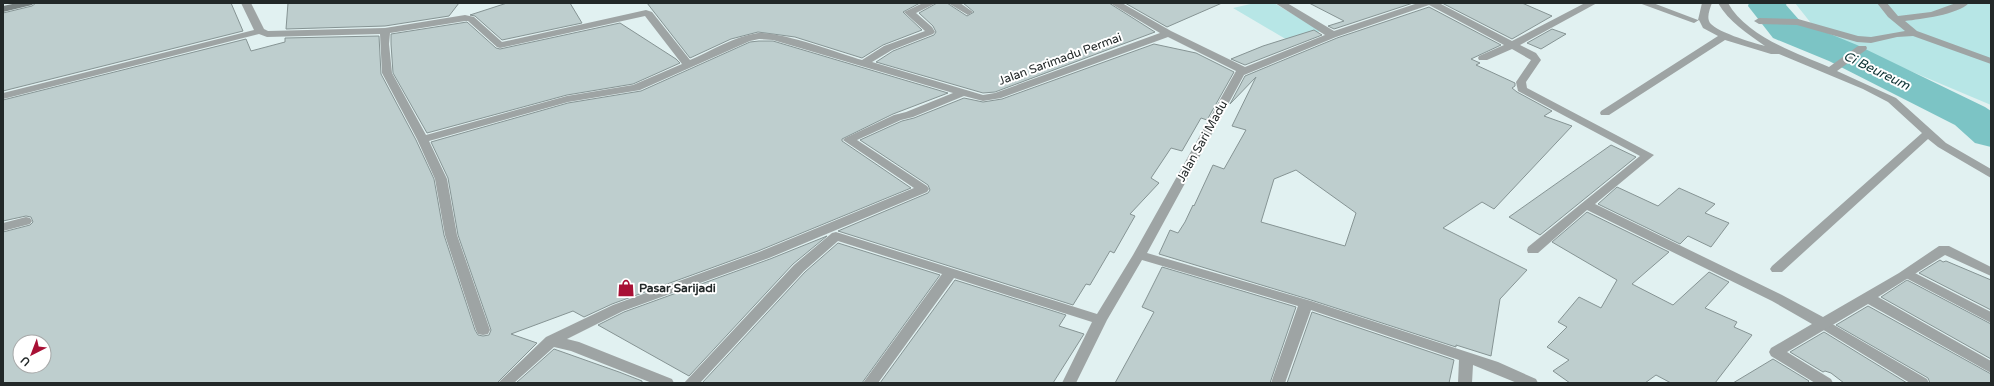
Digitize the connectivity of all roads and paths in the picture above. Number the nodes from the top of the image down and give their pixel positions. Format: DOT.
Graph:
graph roads {
  1 [pos="29,3"];
  2 [pos="246,3"];
  3 [pos="931,3"];
  4 [pos="953,3"];
  5 [pos="1115,3"];
  6 [pos="1280,3"];
  7 [pos="1427,3"];
  8 [pos="1432,3"];
  9 [pos="1644,3"];
  10 [pos="1707,3"];
  11 [pos="1723,3"];
  12 [pos="1882,3"];
  13 [pos="1964,3"];
  14 [pos="1586,4"];
  15 [pos="3,9"];
  16 [pos="968,12"];
  17 [pos="1896,19"];
  18 [pos="1694,20"];
  19 [pos="1759,21"];
  20 [pos="260,31"];
  21 [pos="385,31"];
  22 [pos="1168,33"];
  23 [pos="1914,33"];
  24 [pos="1333,35"];
  25 [pos="1724,36"];
  26 [pos="1514,44"];
  27 [pos="1862,48"];
  28 [pos="1483,58"];
  29 [pos="1794,58"];
  30 [pos="1991,61"];
  31 [pos="864,63"];
  32 [pos="689,66"];
  33 [pos="1832,70"];
  34 [pos="1245,71"];
  35 [pos="961,93"];
  36 [pos="3,96"];
  37 [pos="1605,113"];
  38 [pos="1928,133"];
  39 [pos="423,139"];
  40 [pos="1991,174"];
  41 [pos="1586,205"];
  42 [pos="26,221"];
  43 [pos="3,228"];
  44 [pos="1533,250"];
  45 [pos="1139,255"];
  46 [pos="1778,269"];
  47 [pos="951,272"];
  48 [pos="1991,272"];
  49 [pos="1909,274"];
  50 [pos="1867,297"];
  51 [pos="1306,304"];
  52 [pos="1991,318"];
  53 [pos="1100,320"];
  54 [pos="1822,324"];
  55 [pos="483,330"];
  56 [pos="551,341"];
  57 [pos="1466,357"];
  58 [pos="1991,368"];
  59 [pos="504,383"];
  60 [pos="667,383"];
  61 [pos="691,383"];
  62 [pos="870,383"];
  63 [pos="1069,383"];
  64 [pos="1278,383"];
  65 [pos="1465,383"];
  66 [pos="1531,383"];
  67 [pos="1826,383"];
  68 [pos="1922,383"];
  1 -- 15 [label="street"];
  2 -- 20 [label="street"];
  3 -- 31 [label="street"];
  4 -- 16 [label="street"];
  5 -- 22 [label="street"];
  6 -- 24 [label="street"];
  7 -- 24 [label="street, Jalan Sari Madu"];
  8 -- 26 [label="street"];
  9 -- 18 [label="street"];
  10 -- 25 [label="street"];
  11 -- 29 [label="street"];
  12 -- 17 [label="street"];
  13 -- 17 [label="street"];
  14 -- 26 [label="street"];
  17 -- 23 [label="street"];
  19 -- 23 [label="street"];
  20 -- 21 [label="street"];
  20 -- 36 [label="street"];
  21 -- 32 [label="street"];
  21 -- 39 [label="street"];
  22 -- 34 [label="street"];
  22 -- 35 [label="street, Jalan Sarimadu Permai"];
  23 -- 30 [label="street"];
  24 -- 34 [label="street, Jalan Sari Madu"];
  25 -- 29 [label="street"];
  25 -- 37 [label="street"];
  26 -- 28 [label="street"];
  26 -- 41 [label="street"];
  27 -- 33 [label="street"];
  29 -- 33 [label="street"];
  31 -- 32 [label="street, Jalan Sarimadu Permai"];
  31 -- 35 [label="street, Jalan Sarimadu Permai"];
  32 -- 39 [label="street, Jalan Sarimadu Permai"];
  33 -- 38 [label="street"];
  34 -- 45 [label="street, Jalan Sari Madu"];
  35 -- 56 [label="street"];
  38 -- 40 [label="street"];
  38 -- 46 [label="street"];
  39 -- 55 [label="street"];
  41 -- 44 [label="street"];
  41 -- 54 [label="street"];
  42 -- 43 [label="street"];
  45 -- 51 [label="street"];
  45 -- 53 [label="street, Jalan Sari Madu"];
  47 -- 53 [label="street"];
  47 -- 61 [label="street"];
  47 -- 62 [label="street"];
  48 -- 49 [label="street"];
  49 -- 50 [label="street"];
  49 -- 52 [label="street"];
  50 -- 54 [label="street"];
  50 -- 58 [label="street"];
  51 -- 57 [label="street"];
  51 -- 64 [label="street"];
  53 -- 63 [label="street, Jalan Sari Madu"];
  54 -- 67 [label="street"];
  54 -- 68 [label="street"];
  56 -- 59 [label="street"];
  56 -- 60 [label="street"];
  57 -- 65 [label="street"];
  57 -- 66 [label="street"];
}
